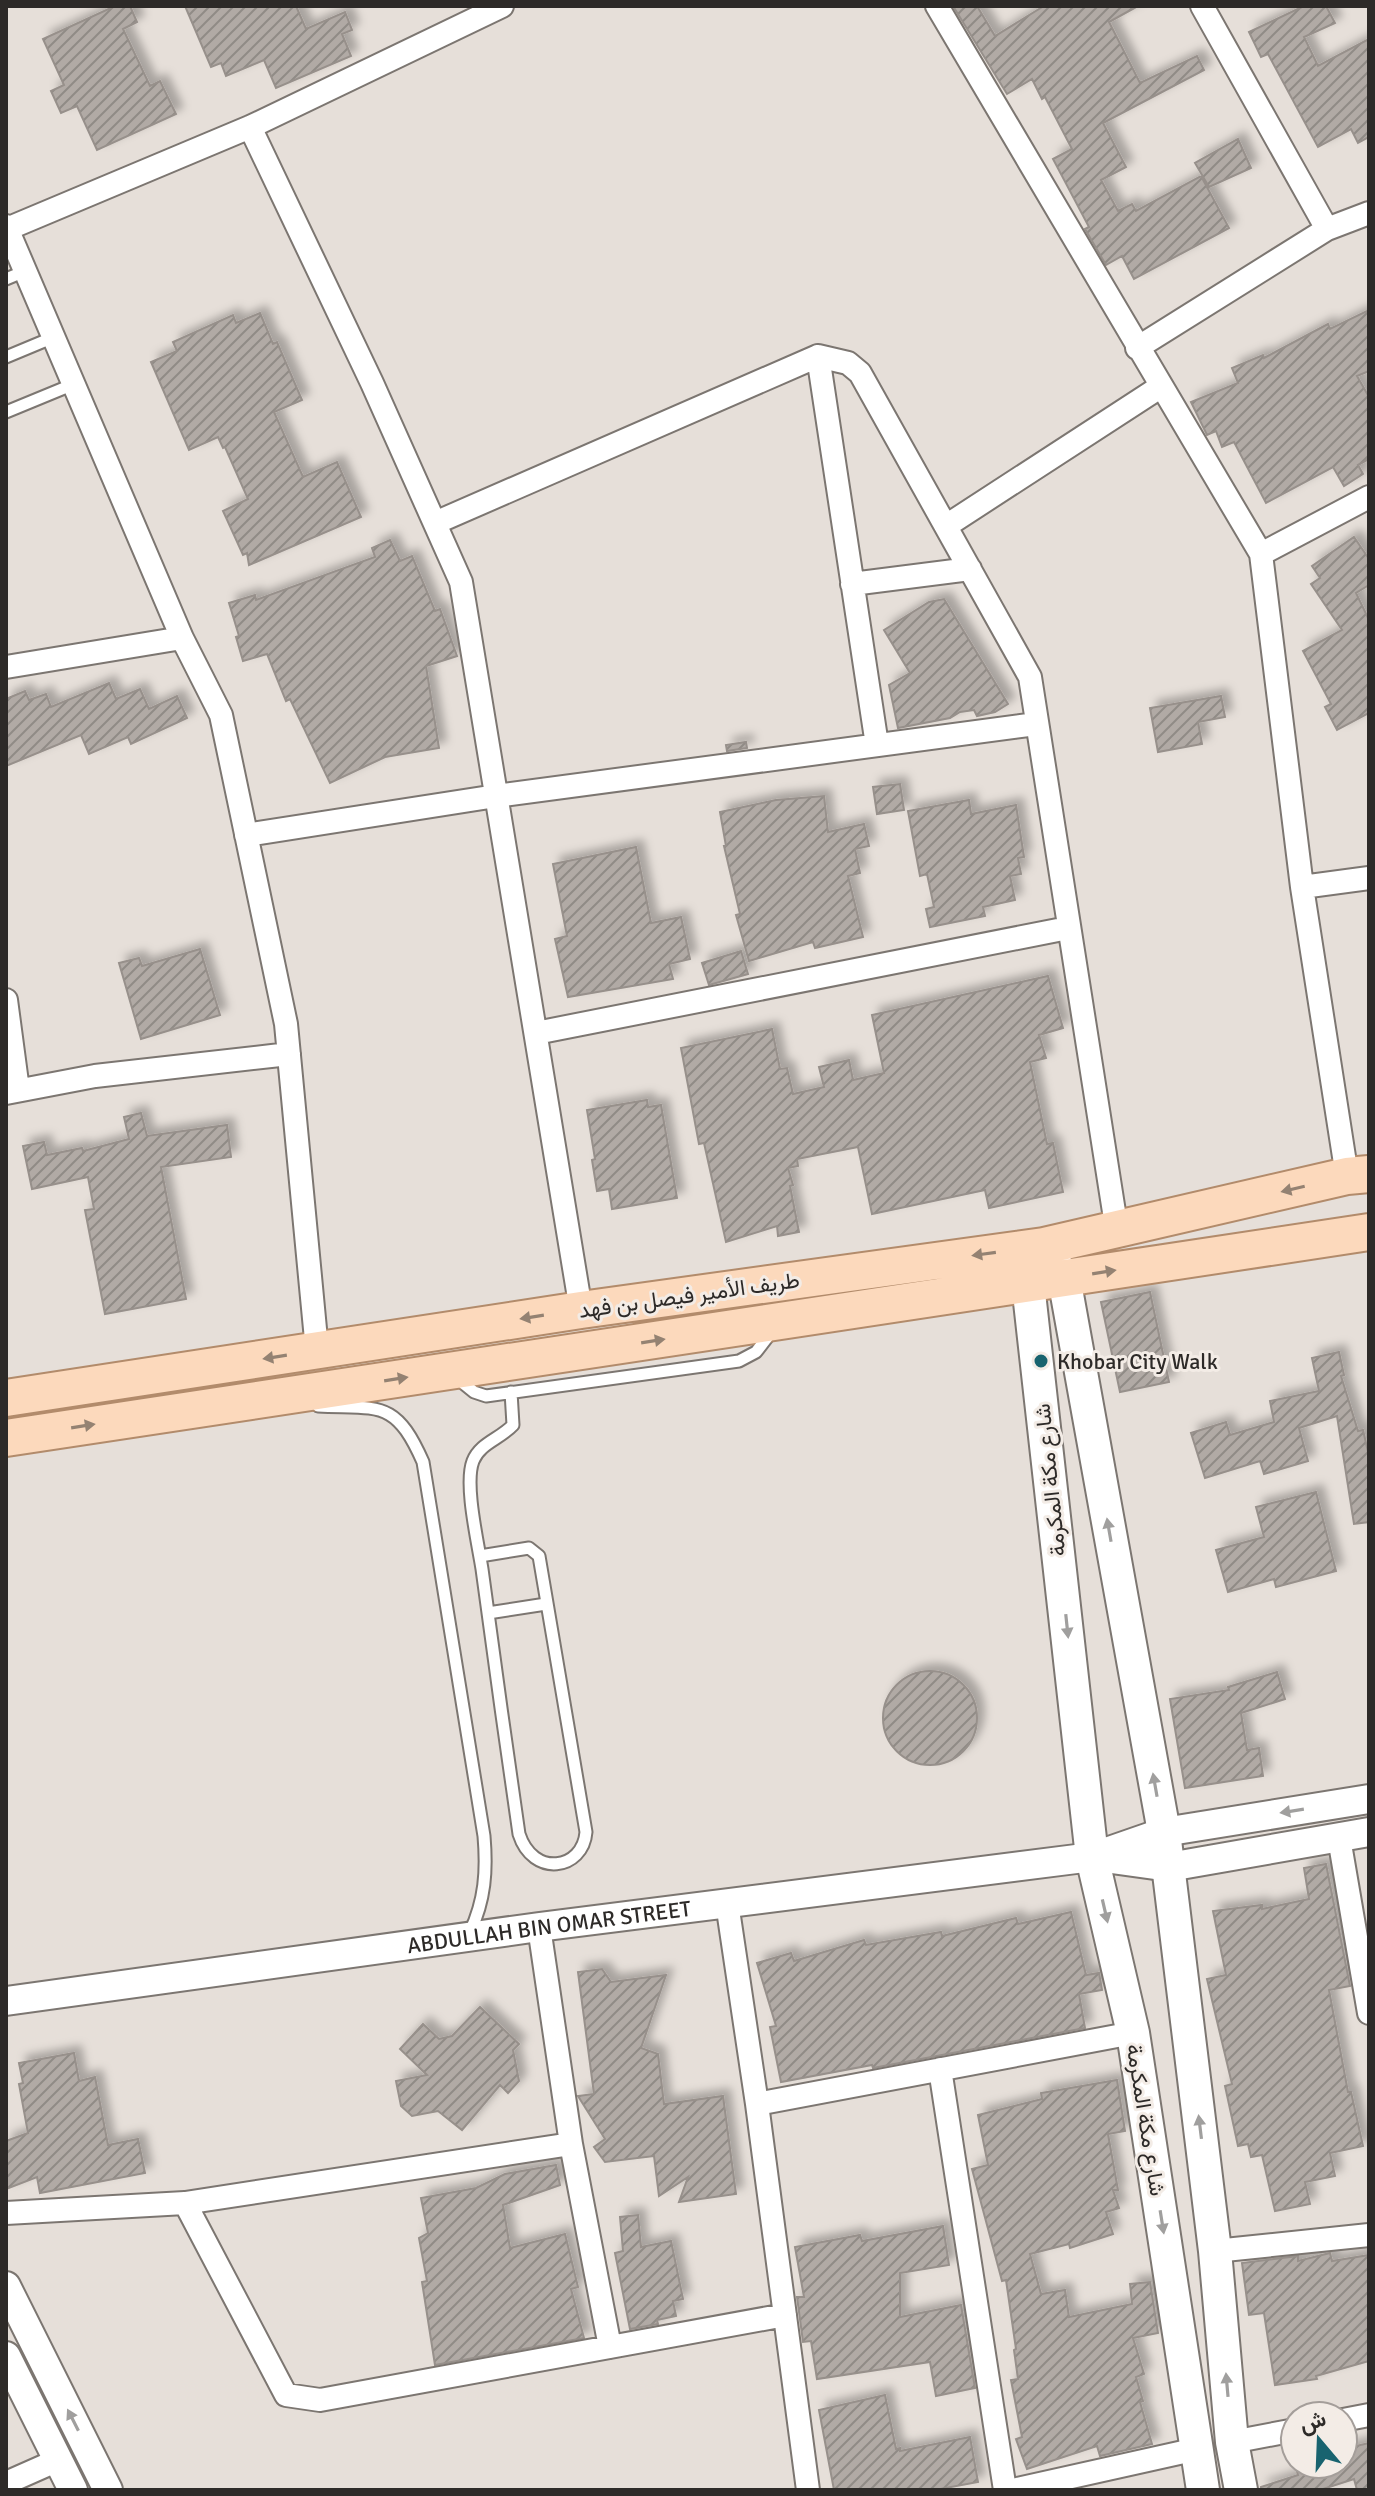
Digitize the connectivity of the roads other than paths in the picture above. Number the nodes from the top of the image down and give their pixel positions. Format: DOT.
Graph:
graph roads {
  1 [pos="502,6"];
  2 [pos="937,6"];
  3 [pos="1202,6"];
  4 [pos="250,127"];
  5 [pos="1369,213"];
  6 [pos="1327,229"];
  7 [pos="7,230"];
  8 [pos="16,275"];
  9 [pos="54,337"];
  10 [pos="1137,348"];
  11 [pos="818,356"];
  12 [pos="6,357"];
  13 [pos="74,384"];
  14 [pos="1160,387"];
  15 [pos="6,412"];
  16 [pos="1369,497"];
  17 [pos="435,523"];
  18 [pos="946,526"];
  19 [pos="1261,554"];
  20 [pos="970,569"];
  21 [pos="852,584"];
  22 [pos="182,638"];
  23 [pos="6,667"];
  24 [pos="1036,724"];
  25 [pos="877,745"];
  26 [pos="496,796"];
  27 [pos="246,835"];
  28 [pos="1369,878"];
  29 [pos="1302,887"];
  30 [pos="1068,928"];
  31 [pos="6,1000"];
  32 [pos="536,1033"];
  33 [pos="289,1054"];
  34 [pos="12,1092"];
  35 [pos="1358,1175"];
  36 [pos="1117,1231"];
  37 [pos="1369,1232"];
  38 [pos="1044,1246"];
  39 [pos="1064,1278"];
  40 [pos="1028,1284"];
  41 [pos="581,1310"];
  42 [pos="779,1321"];
  43 [pos="317,1350"];
  44 [pos="448,1372"];
  45 [pos="511,1392"];
  46 [pos="6,1398"];
  47 [pos="246,1402"];
  48 [pos="6,1438"];
  49 [pos="480,1556"];
  50 [pos="546,1604"];
  51 [pos="488,1613"];
  52 [pos="1369,1799"];
  53 [pos="1164,1832"];
  54 [pos="1369,1832"];
  55 [pos="1339,1838"];
  56 [pos="1092,1857"];
  57 [pos="1169,1867"];
  58 [pos="727,1903"];
  59 [pos="539,1927"];
  60 [pos="468,1937"];
  61 [pos="6,2001"];
  62 [pos="1369,2013"];
  63 [pos="1133,2033"];
  64 [pos="940,2069"];
  65 [pos="757,2104"];
  66 [pos="571,2144"];
  67 [pos="185,2203"];
  68 [pos="6,2213"];
  69 [pos="1369,2235"];
  70 [pos="1215,2251"];
  71 [pos="6,2286"];
  72 [pos="785,2315"];
  73 [pos="610,2347"];
  74 [pos="6,2356"];
  75 [pos="1279,2433"];
  76 [pos="1232,2442"];
  77 [pos="1197,2449"];
  78 [pos="58,2460"];
  79 [pos="6,2483"];
  80 [pos="73,2490"];
  81 [pos="108,2490"];
  82 [pos="808,2490"];
  83 [pos="1005,2490"];
  84 [pos="1013,2490"];
  85 [pos="1203,2490"];
  86 [pos="1241,2490"];
  1 -- 4 [label="street"];
  2 -- 10 [label="street"];
  3 -- 6 [label="street"];
  4 -- 7 [label="street"];
  4 -- 17 [label="street"];
  5 -- 6 [label="street"];
  6 -- 10 [label="street"];
  7 -- 8 [label="street"];
  8 -- 9 [label="street"];
  9 -- 12 [label="lane"];
  9 -- 13 [label="street"];
  10 -- 14 [label="street"];
  11 -- 17 [label="street"];
  11 -- 18 [label="street"];
  11 -- 21 [label="street"];
  13 -- 15 [label="lane"];
  13 -- 22 [label="street"];
  14 -- 18 [label="street"];
  14 -- 19 [label="street"];
  16 -- 19 [label="street"];
  17 -- 26 [label="street"];
  18 -- 20 [label="street"];
  19 -- 29 [label="street"];
  20 -- 21 [label="street"];
  20 -- 24 [label="street"];
  21 -- 25 [label="street"];
  22 -- 23 [label="street"];
  22 -- 27 [label="street"];
  24 -- 25 [label="street"];
  24 -- 30 [label="street"];
  25 -- 26 [label="street"];
  26 -- 27 [label="street"];
  26 -- 32 [label="street"];
  27 -- 33 [label="street"];
  28 -- 29 [label="street"];
  29 -- 35 [label="street"];
  30 -- 32 [label="street"];
  30 -- 36 [label="street"];
  31 -- 34 [label="street"];
  32 -- 41 [label="street"];
  33 -- 34 [label="street"];
  33 -- 43 [label="street"];
  35 -- 36 [label="main road, طريف الأمير فيصل بن فهد, one-way"];
  36 -- 38 [label="main road, طريف الأمير فيصل بن فهد"];
  39 -- 37 [label="main road, طريف الأمير فيصل بن فهد, one-way"];
  38 -- 39 [label="main road, شارع مكة المكرمة"];
  38 -- 40 [label="main road, شارع مكة المكرمة"];
  38 -- 41 [label="main road, طريف الأمير فيصل بن فهد, one-way"];
  39 -- 40 [label="main road, طريف الأمير فيصل بن فهد"];
  53 -- 39 [label="main road, شارع مكة المكرمة, one-way"];
  40 -- 42 [label="main road, طريف الأمير فيصل بن فهد"];
  40 -- 56 [label="main road, شارع مكة المكرمة, one-way"];
  41 -- 43 [label="main road, طريف الأمير فيصل بن فهد, one-way"];
  44 -- 42 [label="main road, طريف الأمير فيصل بن فهد, one-way"];
  42 -- 45 [label="lane"];
  43 -- 46 [label="main road, طريف الأمير فيصل بن فهد, one-way"];
  44 -- 45 [label="lane"];
  47 -- 44 [label="main road, طريف الأمير فيصل بن فهد, one-way"];
  45 -- 49 [label="lane"];
  48 -- 47 [label="main road, طريف الأمير فيصل بن فهد, one-way"];
  47 -- 60 [label="lane"];
  49 -- 50 [label="lane"];
  49 -- 51 [label="lane"];
  50 -- 51 [label="lane"];
  50 -- 51 [label="lane"];
  52 -- 53 [label="street, ABDULLAH BIN OMAR STREET, one-way"];
  53 -- 56 [label="street, ABDULLAH BIN OMAR STREET"];
  53 -- 57 [label="main road, شارع مكة المكرمة"];
  54 -- 55 [label="street, ABDULLAH BIN OMAR STREET"];
  55 -- 57 [label="street, ABDULLAH BIN OMAR STREET"];
  55 -- 62 [label="street"];
  56 -- 57 [label="street, ABDULLAH BIN OMAR STREET"];
  56 -- 58 [label="street, ABDULLAH BIN OMAR STREET"];
  56 -- 63 [label="main road, شارع مكة المكرمة, one-way"];
  70 -- 57 [label="main road, شارع مكة المكرمة, one-way"];
  58 -- 59 [label="street, ABDULLAH BIN OMAR STREET"];
  58 -- 65 [label="street"];
  59 -- 60 [label="street, ABDULLAH BIN OMAR STREET"];
  59 -- 66 [label="street"];
  60 -- 61 [label="street, ABDULLAH BIN OMAR STREET"];
  63 -- 64 [label="street"];
  63 -- 77 [label="main road, شارع مكة المكرمة, one-way"];
  64 -- 65 [label="street"];
  64 -- 83 [label="street"];
  65 -- 72 [label="street"];
  66 -- 67 [label="street"];
  66 -- 73 [label="street"];
  67 -- 68 [label="street"];
  67 -- 73 [label="street"];
  69 -- 70 [label="street"];
  76 -- 70 [label="main road, شارع مكة المكرمة, one-way"];
  81 -- 71 [label="street, one-way"];
  72 -- 73 [label="street"];
  72 -- 82 [label="street"];
  74 -- 78 [label="street"];
  75 -- 76 [label="street"];
  76 -- 86 [label="main road, شارع مكة المكرمة"];
  77 -- 84 [label="street"];
  77 -- 85 [label="main road, شارع مكة المكرمة"];
  78 -- 79 [label="street"];
  78 -- 80 [label="street"];
}
